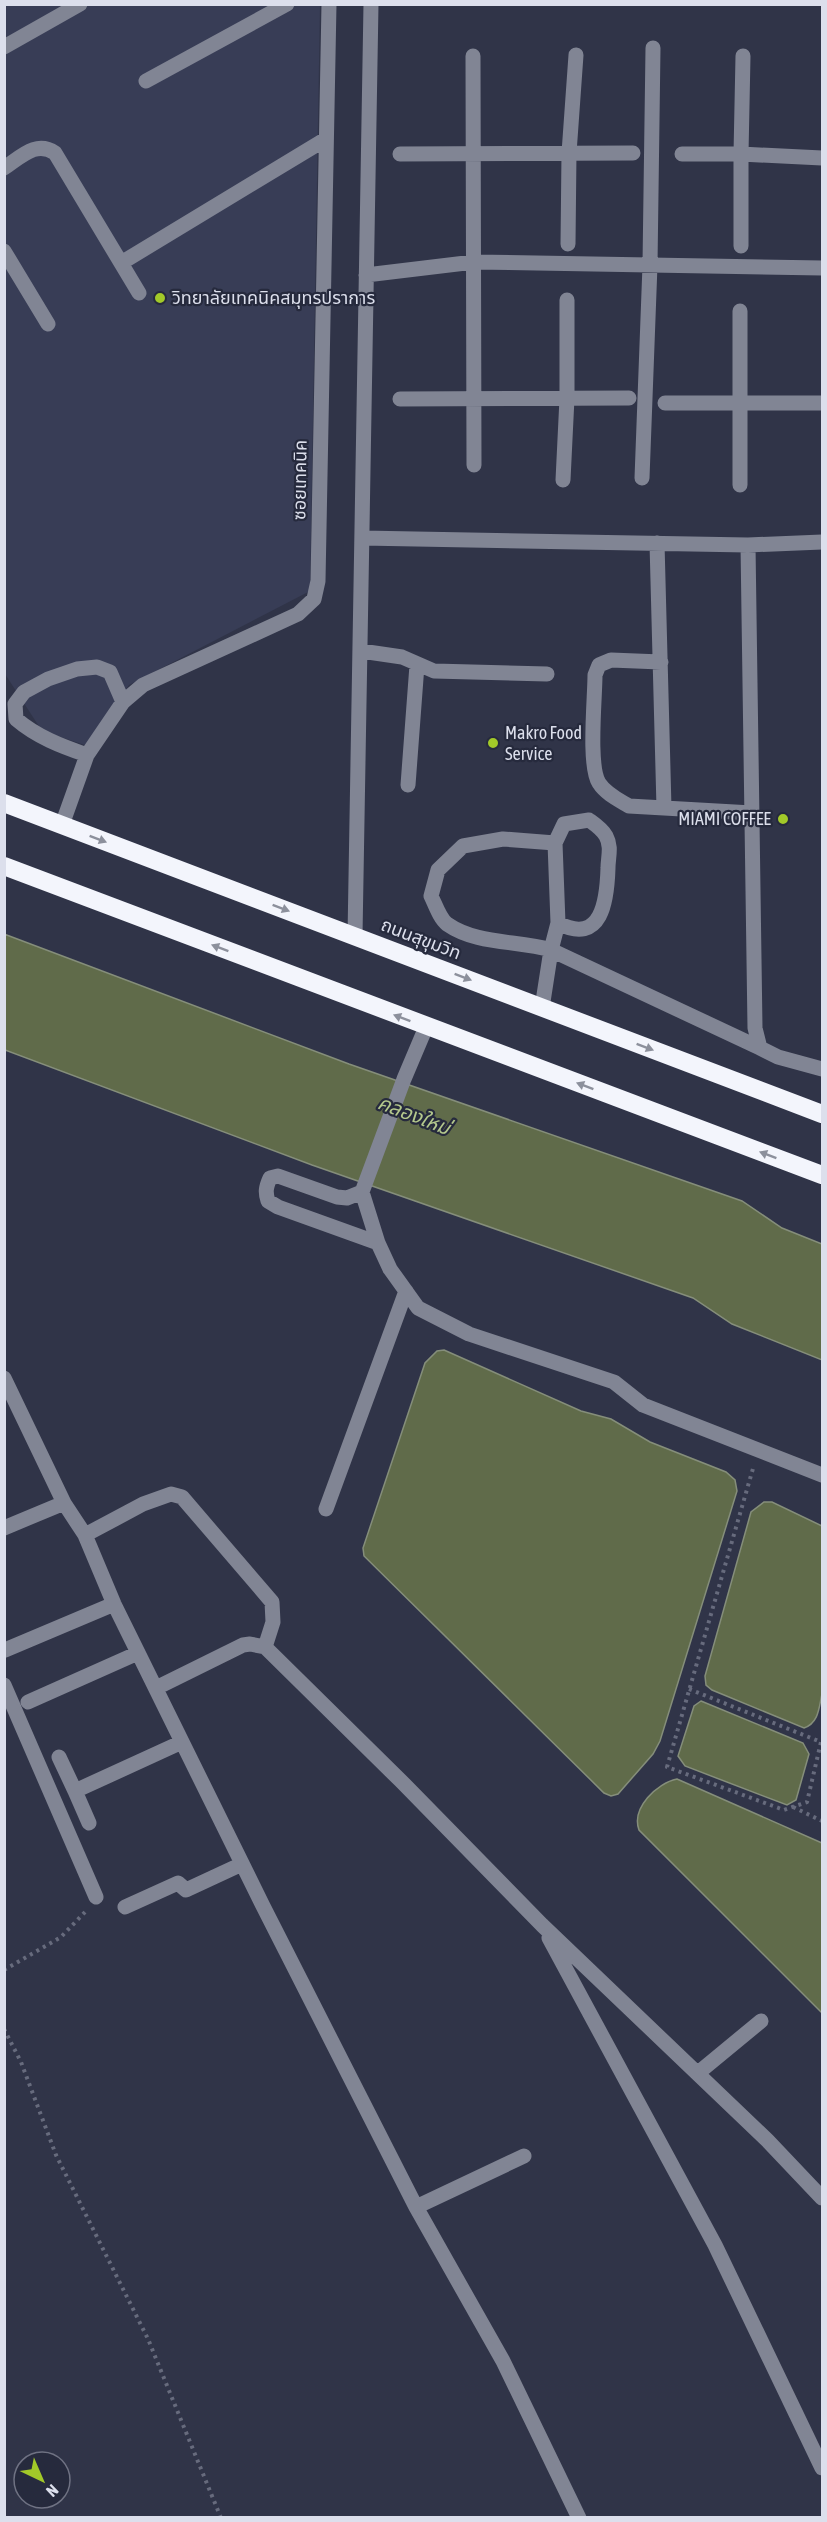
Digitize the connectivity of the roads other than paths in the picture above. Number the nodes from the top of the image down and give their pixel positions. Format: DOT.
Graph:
graph roads {
  1 [pos="80,4"];
  2 [pos="287,4"];
  3 [pos="329,4"];
  4 [pos="371,4"];
  5 [pos="4,47"];
  6 [pos="653,48"];
  7 [pos="576,55"];
  8 [pos="473,56"];
  9 [pos="743,56"];
  10 [pos="146,81"];
  11 [pos="326,139"];
  12 [pos="569,153"];
  13 [pos="633,153"];
  14 [pos="400,154"];
  15 [pos="474,154"];
  16 [pos="682,154"];
  17 [pos="741,154"];
  18 [pos="822,158"];
  19 [pos="4,168"];
  20 [pos="568,244"];
  21 [pos="741,246"];
  22 [pos="4,251"];
  23 [pos="474,262"];
  24 [pos="121,263"];
  25 [pos="650,265"];
  26 [pos="822,268"];
  27 [pos="366,275"];
  28 [pos="139,293"];
  29 [pos="567,300"];
  30 [pos="740,311"];
  31 [pos="48,324"];
  32 [pos="474,398"];
  33 [pos="567,398"];
  34 [pos="629,398"];
  35 [pos="399,399"];
  36 [pos="739,401"];
  37 [pos="665,403"];
  38 [pos="822,403"];
  39 [pos="474,465"];
  40 [pos="642,478"];
  41 [pos="563,480"];
  42 [pos="740,485"];
  43 [pos="362,538"];
  44 [pos="822,542"];
  45 [pos="657,543"];
  46 [pos="748,545"];
  47 [pos="361,651"];
  48 [pos="661,662"];
  49 [pos="417,665"];
  50 [pos="547,674"];
  51 [pos="123,702"];
  52 [pos="4,708"];
  53 [pos="16,719"];
  54 [pos="87,755"];
  55 [pos="408,785"];
  56 [pos="4,803"];
  57 [pos="664,808"];
  58 [pos="752,813"];
  59 [pos="62,825"];
  60 [pos="555,843"];
  61 [pos="4,866"];
  62 [pos="558,923"];
  63 [pos="355,936"];
  64 [pos="551,950"];
  65 [pos="542,1008"];
  66 [pos="426,1027"];
  67 [pos="760,1048"];
  68 [pos="822,1069"];
  69 [pos="822,1114"];
  70 [pos="822,1175"];
  71 [pos="363,1189"];
  72 [pos="378,1243"];
  73 [pos="406,1291"];
  74 [pos="4,1378"];
  75 [pos="822,1475"];
  76 [pos="64,1503"];
  77 [pos="326,1509"];
  78 [pos="4,1528"];
  79 [pos="85,1535"];
  80 [pos="114,1604"];
  81 [pos="265,1647"];
  82 [pos="5,1650"];
  83 [pos="138,1653"];
  84 [pos="4,1685"];
  85 [pos="156,1688"];
  86 [pos="28,1702"];
  87 [pos="182,1742"];
  88 [pos="59,1756"];
  89 [pos="75,1791"];
  90 [pos="89,1823"];
  91 [pos="242,1864"];
  92 [pos="96,1898"];
  93 [pos="125,1907"];
  94 [pos="542,1925"];
  95 [pos="761,2021"];
  96 [pos="698,2073"];
  97 [pos="524,2156"];
  98 [pos="822,2198"];
  99 [pos="416,2207"];
  100 [pos="822,2468"];
  101 [pos="579,2517"];
  1 -- 5 [label="street"];
  2 -- 10 [label="street"];
  3 -- 11 [label="street, ซอยเทคนิค"];
  4 -- 27 [label="street"];
  6 -- 25 [label="street"];
  7 -- 12 [label="street"];
  8 -- 15 [label="street"];
  9 -- 17 [label="street"];
  11 -- 24 [label="street"];
  11 -- 51 [label="street, ซอยเทคนิค"];
  12 -- 13 [label="street"];
  12 -- 15 [label="street"];
  12 -- 20 [label="street"];
  14 -- 15 [label="street"];
  15 -- 23 [label="street"];
  16 -- 17 [label="street"];
  17 -- 18 [label="street"];
  17 -- 21 [label="street"];
  19 -- 24 [label="street"];
  22 -- 31 [label="street"];
  23 -- 25 [label="street"];
  23 -- 27 [label="street"];
  23 -- 32 [label="street"];
  24 -- 28 [label="street"];
  25 -- 26 [label="street"];
  25 -- 40 [label="street"];
  27 -- 43 [label="street"];
  29 -- 33 [label="street"];
  30 -- 36 [label="street"];
  32 -- 33 [label="street"];
  32 -- 35 [label="street"];
  32 -- 39 [label="street"];
  33 -- 34 [label="street"];
  33 -- 41 [label="street"];
  36 -- 37 [label="street"];
  36 -- 38 [label="street"];
  36 -- 42 [label="street"];
  43 -- 45 [label="street"];
  43 -- 47 [label="street"];
  44 -- 46 [label="street"];
  45 -- 46 [label="street"];
  45 -- 48 [label="street"];
  46 -- 58 [label="street"];
  47 -- 49 [label="street"];
  47 -- 63 [label="street"];
  48 -- 57 [label="street"];
  48 -- 57 [label="street"];
  49 -- 50 [label="street"];
  49 -- 55 [label="street"];
  51 -- 53 [label="street"];
  51 -- 54 [label="street, ซอยเทคนิค"];
  52 -- 53 [label="street"];
  53 -- 54 [label="street"];
  54 -- 59 [label="street, ซอยเทคนิค"];
  56 -- 59 [label="highway, ถนนสุขุมวิท"];
  57 -- 58 [label="street"];
  58 -- 67 [label="street"];
  59 -- 63 [label="highway, ถนนสุขุมวิท, one-way"];
  60 -- 62 [label="street"];
  60 -- 62 [label="street"];
  60 -- 64 [label="street"];
  66 -- 61 [label="highway, one-way"];
  62 -- 64 [label="street"];
  63 -- 65 [label="highway, ถนนสุขุมวิท, one-way"];
  64 -- 65 [label="street"];
  64 -- 67 [label="street"];
  65 -- 69 [label="highway, ถนนสุขุมวิท, one-way"];
  70 -- 66 [label="highway, one-way"];
  66 -- 71 [label="street"];
  67 -- 68 [label="street"];
  71 -- 72 [label="street"];
  71 -- 72 [label="street"];
  72 -- 73 [label="street"];
  73 -- 75 [label="street"];
  73 -- 77 [label="street"];
  74 -- 76 [label="street"];
  76 -- 78 [label="street"];
  76 -- 79 [label="street"];
  79 -- 80 [label="street"];
  79 -- 81 [label="street"];
  80 -- 82 [label="street"];
  80 -- 83 [label="street"];
  81 -- 85 [label="street"];
  81 -- 94 [label="street"];
  83 -- 85 [label="street"];
  83 -- 86 [label="street"];
  84 -- 92 [label="street"];
  85 -- 87 [label="street"];
  87 -- 89 [label="street"];
  87 -- 91 [label="street"];
  88 -- 89 [label="street"];
  89 -- 90 [label="street"];
  91 -- 93 [label="street"];
  91 -- 99 [label="street"];
  94 -- 96 [label="street"];
  94 -- 100 [label="street"];
  95 -- 96 [label="street"];
  96 -- 98 [label="street"];
  97 -- 99 [label="street"];
  99 -- 101 [label="street"];
}
